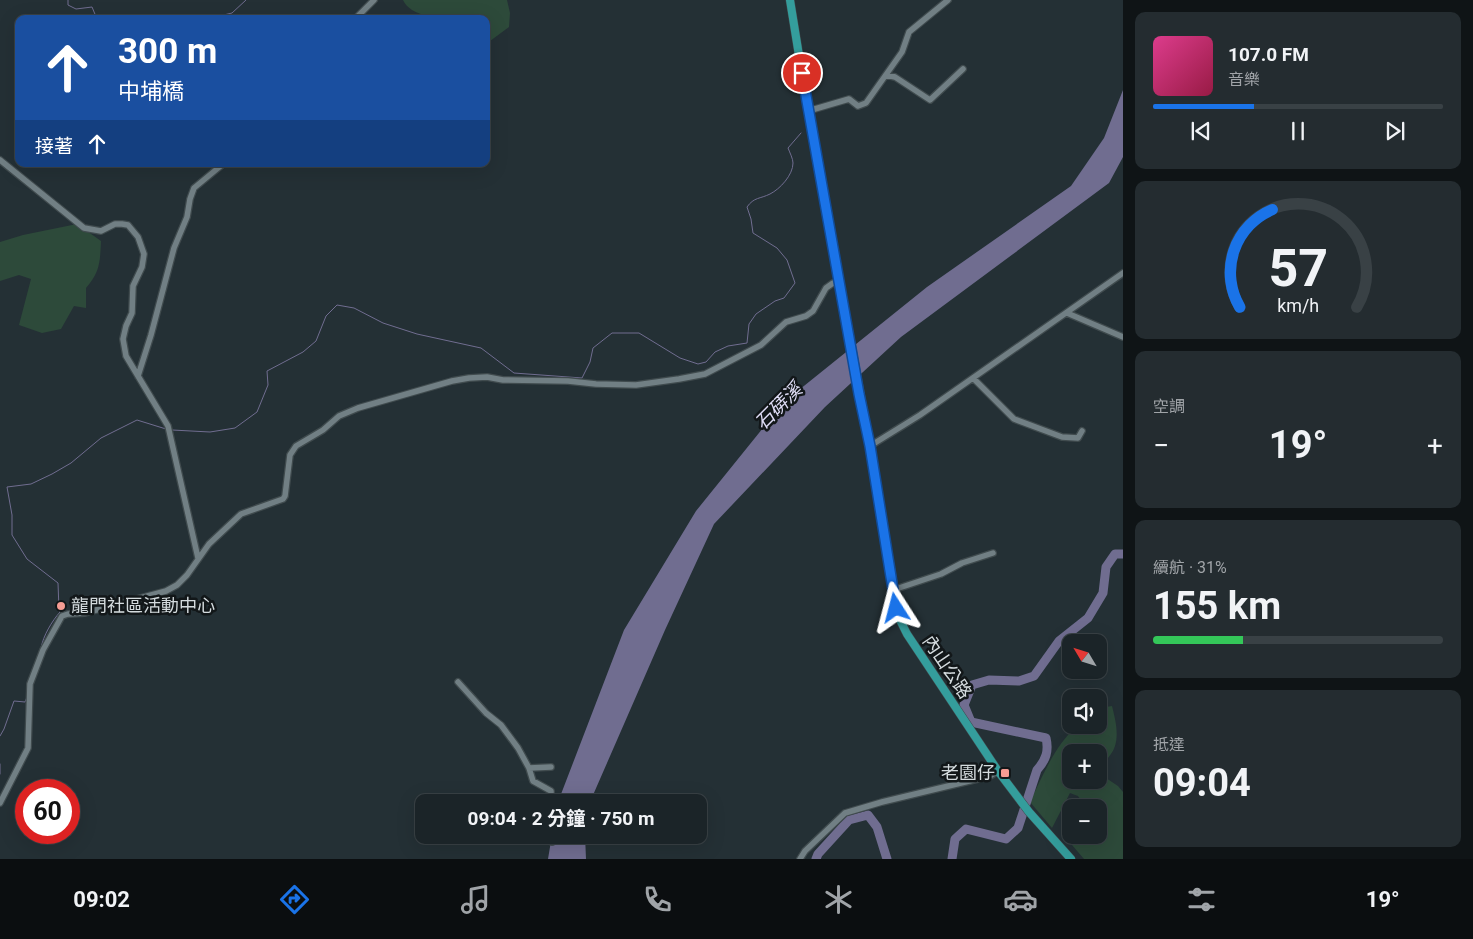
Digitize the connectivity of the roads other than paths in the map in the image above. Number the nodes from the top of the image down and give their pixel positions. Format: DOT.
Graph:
graph roads {
  1 [pos="374,0"];
  2 [pos="785,0"];
  3 [pos="790,0"];
  4 [pos="948,0"];
  5 [pos="359,15"];
  6 [pos="798,43"];
  7 [pos="964,69"];
  8 [pos="886,75"];
  9 [pos="808,111"];
  10 [pos="0,160"];
  11 [pos="219,167"];
  12 [pos="1123,273"];
  13 [pos="839,281"];
  14 [pos="1067,313"];
  15 [pos="1123,337"];
  16 [pos="138,376"];
  17 [pos="973,378"];
  18 [pos="1082,431"];
  19 [pos="870,446"];
  20 [pos="993,553"];
  21 [pos="198,558"];
  22 [pos="893,590"];
  23 [pos="458,682"];
  24 [pos="551,767"];
  25 [pos="529,768"];
  26 [pos="998,771"];
  27 [pos="551,794"];
  28 [pos="0,803"];
  29 [pos="800,859"];
  30 [pos="1071,859"];
  1 -- 5 [label="street"];
  2 -- 6 [label="main road"];
  3 -- 6 [label="main road"];
  4 -- 8 [label="street"];
  6 -- 9 [label="main road"];
  7 -- 8 [label="street"];
  8 -- 9 [label="street"];
  9 -- 13 [label="main road"];
  10 -- 16 [label="street"];
  11 -- 16 [label="street"];
  12 -- 14 [label="street"];
  13 -- 19 [label="main road, 內山公路"];
  13 -- 21 [label="street"];
  14 -- 15 [label="street"];
  14 -- 17 [label="street"];
  16 -- 21 [label="street"];
  17 -- 18 [label="street"];
  17 -- 19 [label="street"];
  19 -- 22 [label="main road, 內山公路"];
  20 -- 22 [label="street"];
  21 -- 28 [label="street"];
  22 -- 26 [label="main road, 內山公路"];
  23 -- 25 [label="street"];
  24 -- 25 [label="street"];
  25 -- 27 [label="street"];
  26 -- 29 [label="street"];
  26 -- 30 [label="main road, 內山公路"];
}
